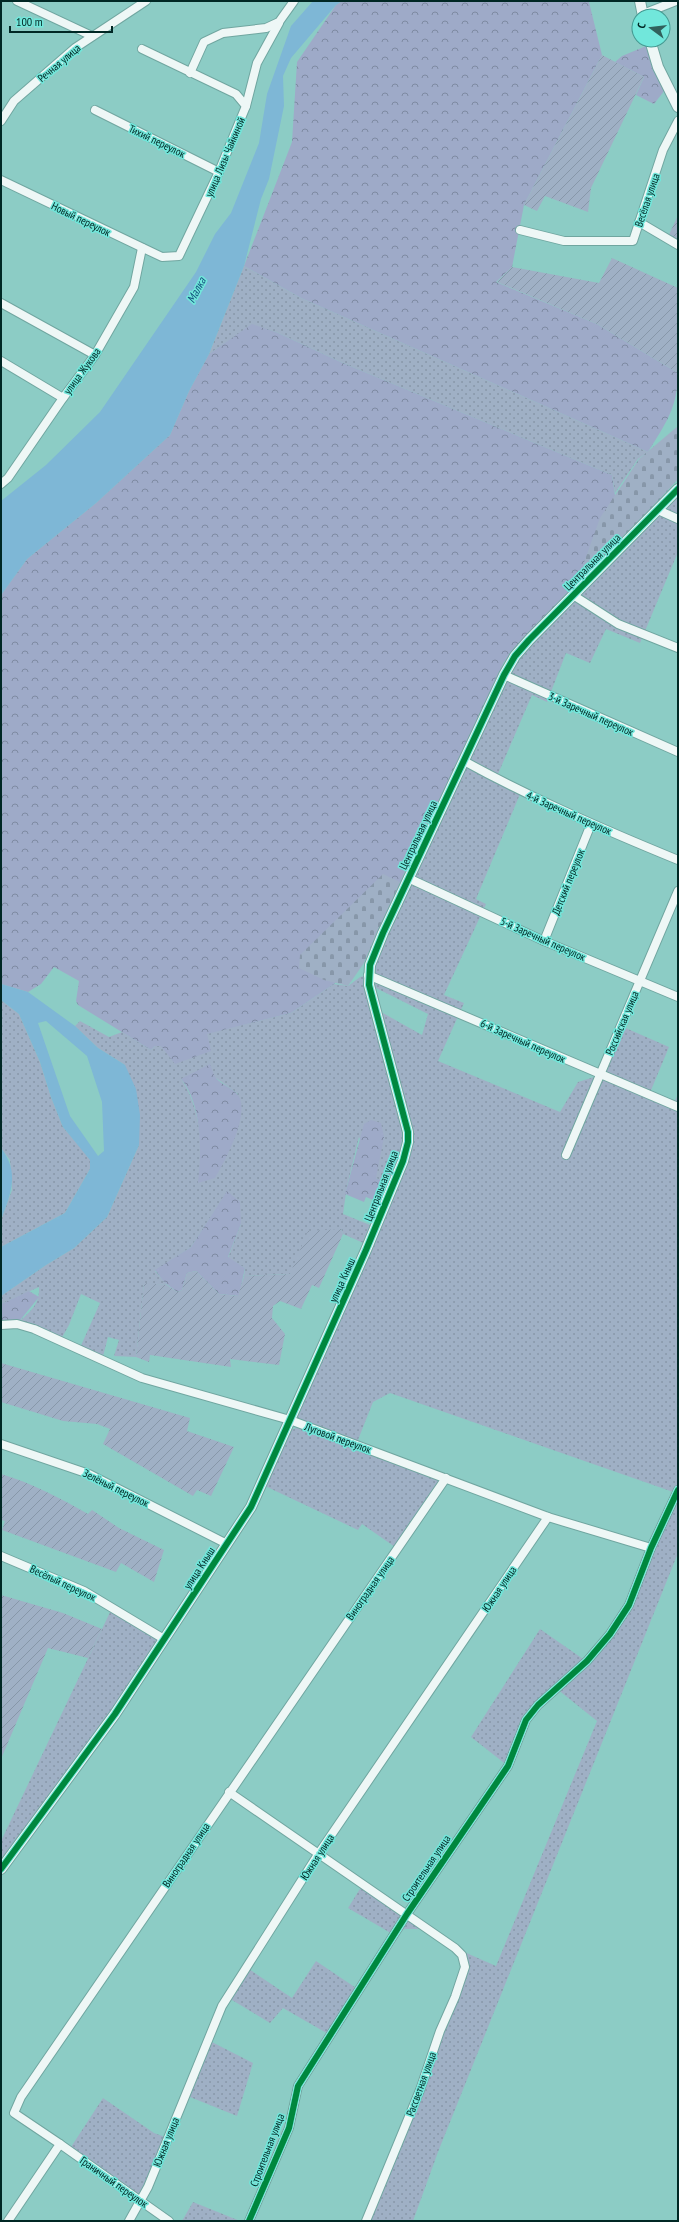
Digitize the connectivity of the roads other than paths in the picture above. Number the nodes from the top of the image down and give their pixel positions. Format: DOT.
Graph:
graph roads {
  1 [pos="17,1"];
  2 [pos="146,1"];
  3 [pos="294,1"];
  4 [pos="676,1"];
  5 [pos="660,8"];
  6 [pos="279,22"];
  7 [pos="92,36"];
  8 [pos="652,48"];
  9 [pos="142,50"];
  10 [pos="190,73"];
  11 [pos="246,106"];
  12 [pos="678,107"];
  13 [pos="95,110"];
  14 [pos="1,121"];
  15 [pos="678,121"];
  16 [pos="219,172"];
  17 [pos="1,180"];
  18 [pos="639,222"];
  19 [pos="520,230"];
  20 [pos="678,245"];
  21 [pos="142,248"];
  22 [pos="162,257"];
  23 [pos="1,303"];
  24 [pos="95,355"];
  25 [pos="1,361"];
  26 [pos="63,398"];
  27 [pos="4,476"];
  28 [pos="1,484"];
  29 [pos="678,489"];
  30 [pos="658,510"];
  31 [pos="678,519"];
  32 [pos="573,595"];
  33 [pos="678,648"];
  34 [pos="504,675"];
  35 [pos="678,752"];
  36 [pos="464,761"];
  37 [pos="591,824"];
  38 [pos="678,860"];
  39 [pos="408,878"];
  40 [pos="678,891"];
  41 [pos="544,941"];
  42 [pos="368,975"];
  43 [pos="640,980"];
  44 [pos="678,997"];
  45 [pos="601,1075"];
  46 [pos="678,1107"];
  47 [pos="566,1155"];
  48 [pos="366,1250"];
  49 [pos="1,1325"];
  50 [pos="290,1420"];
  51 [pos="1,1444"];
  52 [pos="446,1478"];
  53 [pos="678,1490"];
  54 [pos="548,1517"];
  55 [pos="227,1544"];
  56 [pos="651,1548"];
  57 [pos="1,1556"];
  58 [pos="164,1639"];
  59 [pos="229,1792"];
  60 [pos="319,1854"];
  61 [pos="1,1869"];
  62 [pos="407,1914"];
  63 [pos="60,2144"];
  64 [pos="139,2201"];
  65 [pos="8,2221"];
  66 [pos="130,2221"];
  67 [pos="169,2221"];
  68 [pos="249,2221"];
  69 [pos="366,2221"];
  1 -- 7 [label="street"];
  2 -- 7 [label="street, Речная улица"];
  3 -- 6 [label="street"];
  4 -- 5 [label="street"];
  6 -- 10 [label="street"];
  6 -- 11 [label="street"];
  7 -- 14 [label="street, Речная улица"];
  8 -- 12 [label="street"];
  9 -- 10 [label="street, улица Лизы Чайкиной"];
  10 -- 11 [label="street, улица Лизы Чайкиной"];
  11 -- 16 [label="street, улица Лизы Чайкиной"];
  13 -- 16 [label="street, Тихий переулок"];
  15 -- 18 [label="street, Весёлая улица"];
  16 -- 22 [label="street, улица Лизы Чайкиной"];
  17 -- 21 [label="street, Новый переулок"];
  18 -- 19 [label="street, Весёлая улица"];
  18 -- 20 [label="street"];
  21 -- 22 [label="street, Новый переулок"];
  21 -- 24 [label="street, улица Жукова"];
  23 -- 24 [label="street"];
  24 -- 26 [label="street, улица Жукова"];
  25 -- 26 [label="street"];
  26 -- 27 [label="street, улица Жукова"];
  27 -- 28 [label="street, улица Жукова"];
  29 -- 30 [label="street, Центральная улица"];
  30 -- 31 [label="street"];
  30 -- 32 [label="street, Центральная улица"];
  32 -- 33 [label="street"];
  32 -- 34 [label="street, Центральная улица"];
  34 -- 35 [label="street, 3-й Заречный переулок"];
  34 -- 36 [label="street, Центральная улица"];
  36 -- 37 [label="street, 4-й Заречный переулок"];
  36 -- 39 [label="street, Центральная улица"];
  37 -- 38 [label="street, 4-й Заречный переулок"];
  37 -- 41 [label="street, Детский переулок"];
  39 -- 41 [label="street, 5-й Заречный переулок"];
  39 -- 42 [label="street, Центральная улица"];
  40 -- 43 [label="street, Российская улица"];
  41 -- 43 [label="street, 5-й Заречный переулок"];
  42 -- 45 [label="street, 6-й Заречный переулок"];
  42 -- 48 [label="street, Центральная улица"];
  43 -- 44 [label="street, 5-й Заречный переулок"];
  43 -- 45 [label="street, Российская улица"];
  45 -- 46 [label="street, 6-й Заречный переулок"];
  45 -- 47 [label="street, Российская улица"];
  48 -- 50 [label="street, улица Кныш"];
  49 -- 50 [label="street, Луговой переулок"];
  50 -- 52 [label="street, Луговой переулок"];
  50 -- 55 [label="street, улица Кныш"];
  51 -- 55 [label="street, Зелёный переулок"];
  52 -- 54 [label="street, Луговой переулок"];
  52 -- 59 [label="street, Виноградная улица"];
  53 -- 56 [label="street, Строительная улица"];
  54 -- 56 [label="street, Луговой переулок"];
  54 -- 60 [label="street, Южная улица"];
  55 -- 58 [label="street, улица Кныш"];
  56 -- 62 [label="street, Строительная улица"];
  57 -- 58 [label="street, Весёлый переулок"];
  58 -- 61 [label="street, улица Кныш"];
  59 -- 60 [label="street"];
  59 -- 63 [label="street, Виноградная улица"];
  60 -- 62 [label="street"];
  60 -- 64 [label="street, Южная улица"];
  62 -- 68 [label="street, Строительная улица"];
  62 -- 69 [label="street, Рассветная улица"];
  63 -- 64 [label="street, Граничный переулок"];
  63 -- 65 [label="street"];
  64 -- 66 [label="street, Южная улица"];
  64 -- 67 [label="street, Граничный переулок"];
}
